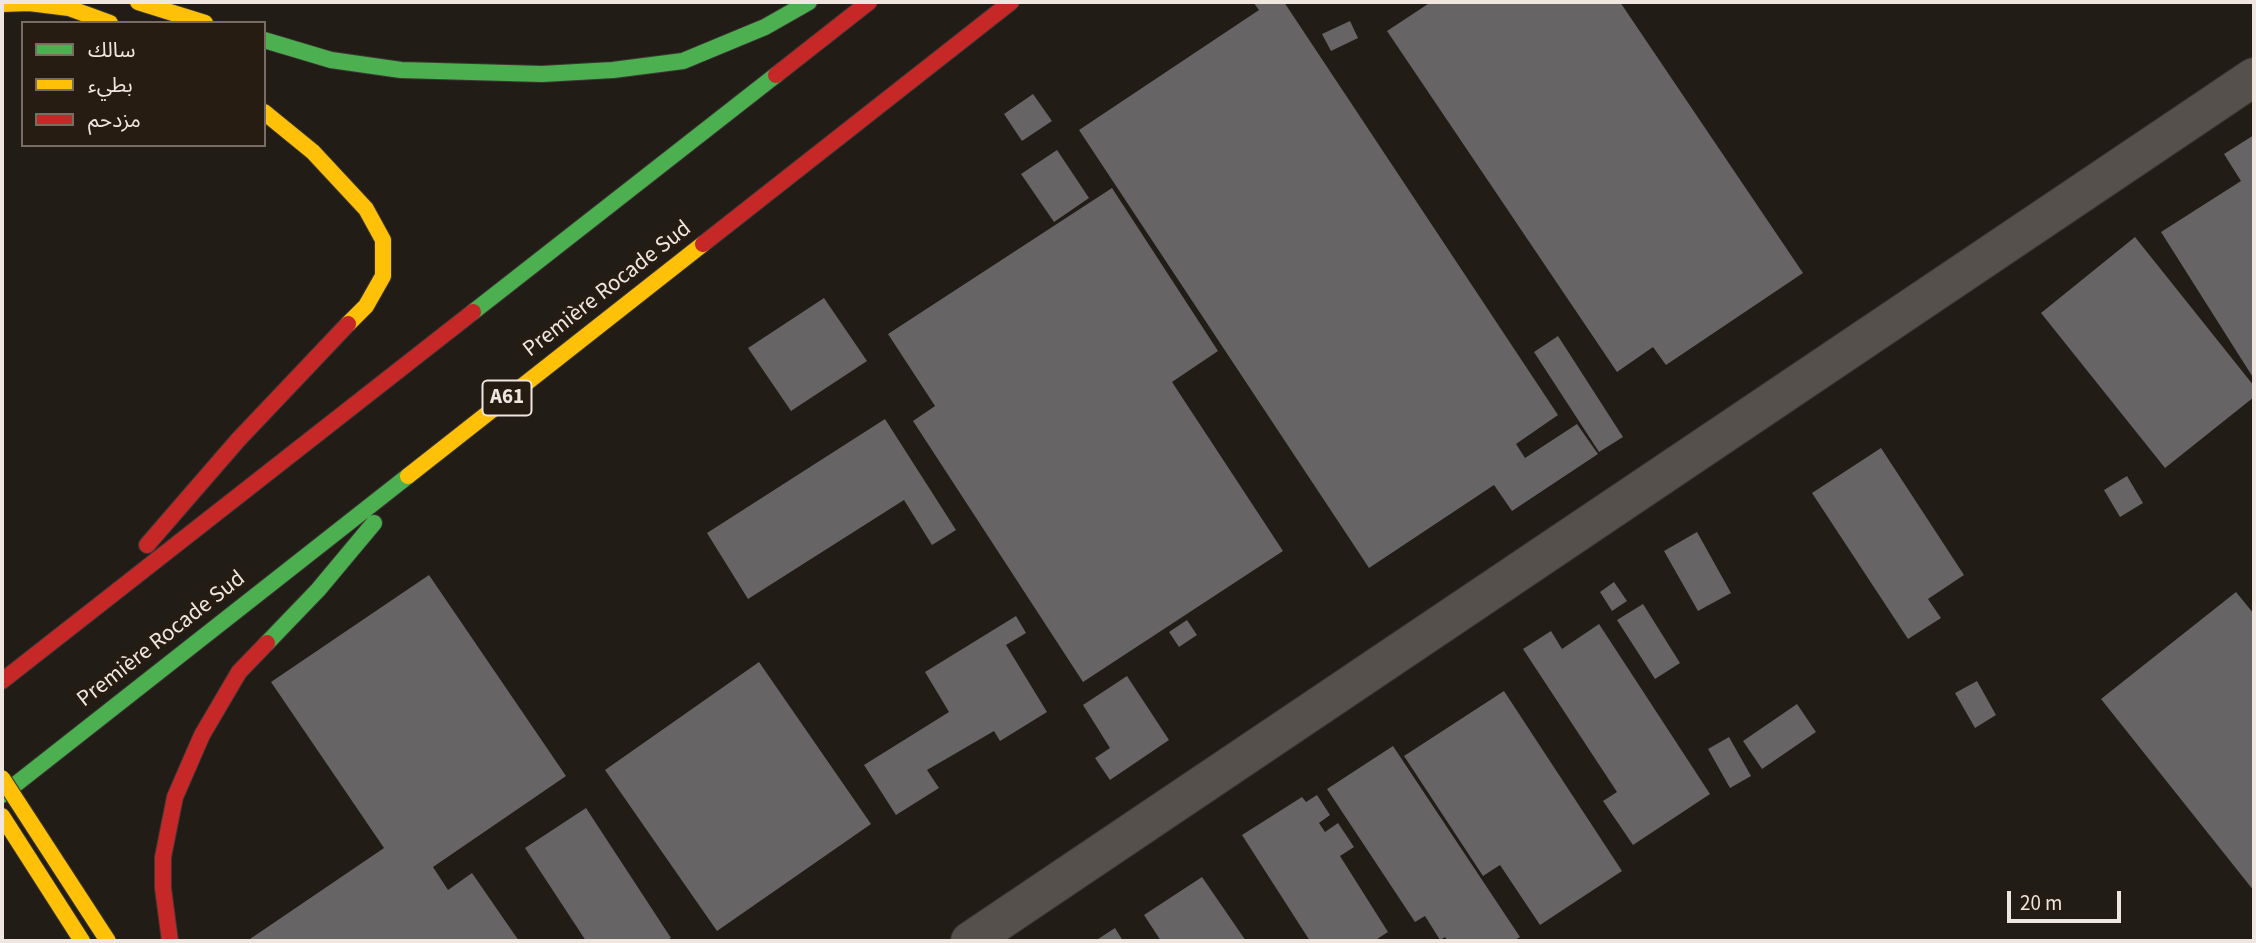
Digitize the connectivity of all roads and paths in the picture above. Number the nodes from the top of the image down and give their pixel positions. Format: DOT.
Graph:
graph roads {
  1 [pos="138,2"];
  2 [pos="809,2"];
  3 [pos="869,2"];
  4 [pos="1011,2"];
  5 [pos="2,4"];
  6 [pos="105,21"];
  7 [pos="199,21"];
  8 [pos="266,41"];
  9 [pos="2254,77"];
  10 [pos="266,113"];
  11 [pos="407,477"];
  12 [pos="97,605"];
  13 [pos="2,681"];
  14 [pos="2,778"];
  15 [pos="2,795"];
  16 [pos="2,816"];
  17 [pos="82,941"];
  18 [pos="108,941"];
  19 [pos="170,941"];
  20 [pos="971,941"];
  1 -- 7 [label="highway"];
  2 -- 8 [label="highway"];
  3 -- 12 [label="highway"];
  4 -- 11 [label="highway, Première Rocade Sud / A61"];
  5 -- 6 [label="highway"];
  9 -- 20 [label="street"];
  10 -- 12 [label="highway"];
  11 -- 15 [label="highway, Première Rocade Sud / A61"];
  11 -- 19 [label="highway"];
  12 -- 13 [label="highway"];
  14 -- 18 [label="highway, bridge"];
  16 -- 17 [label="highway"];
}
